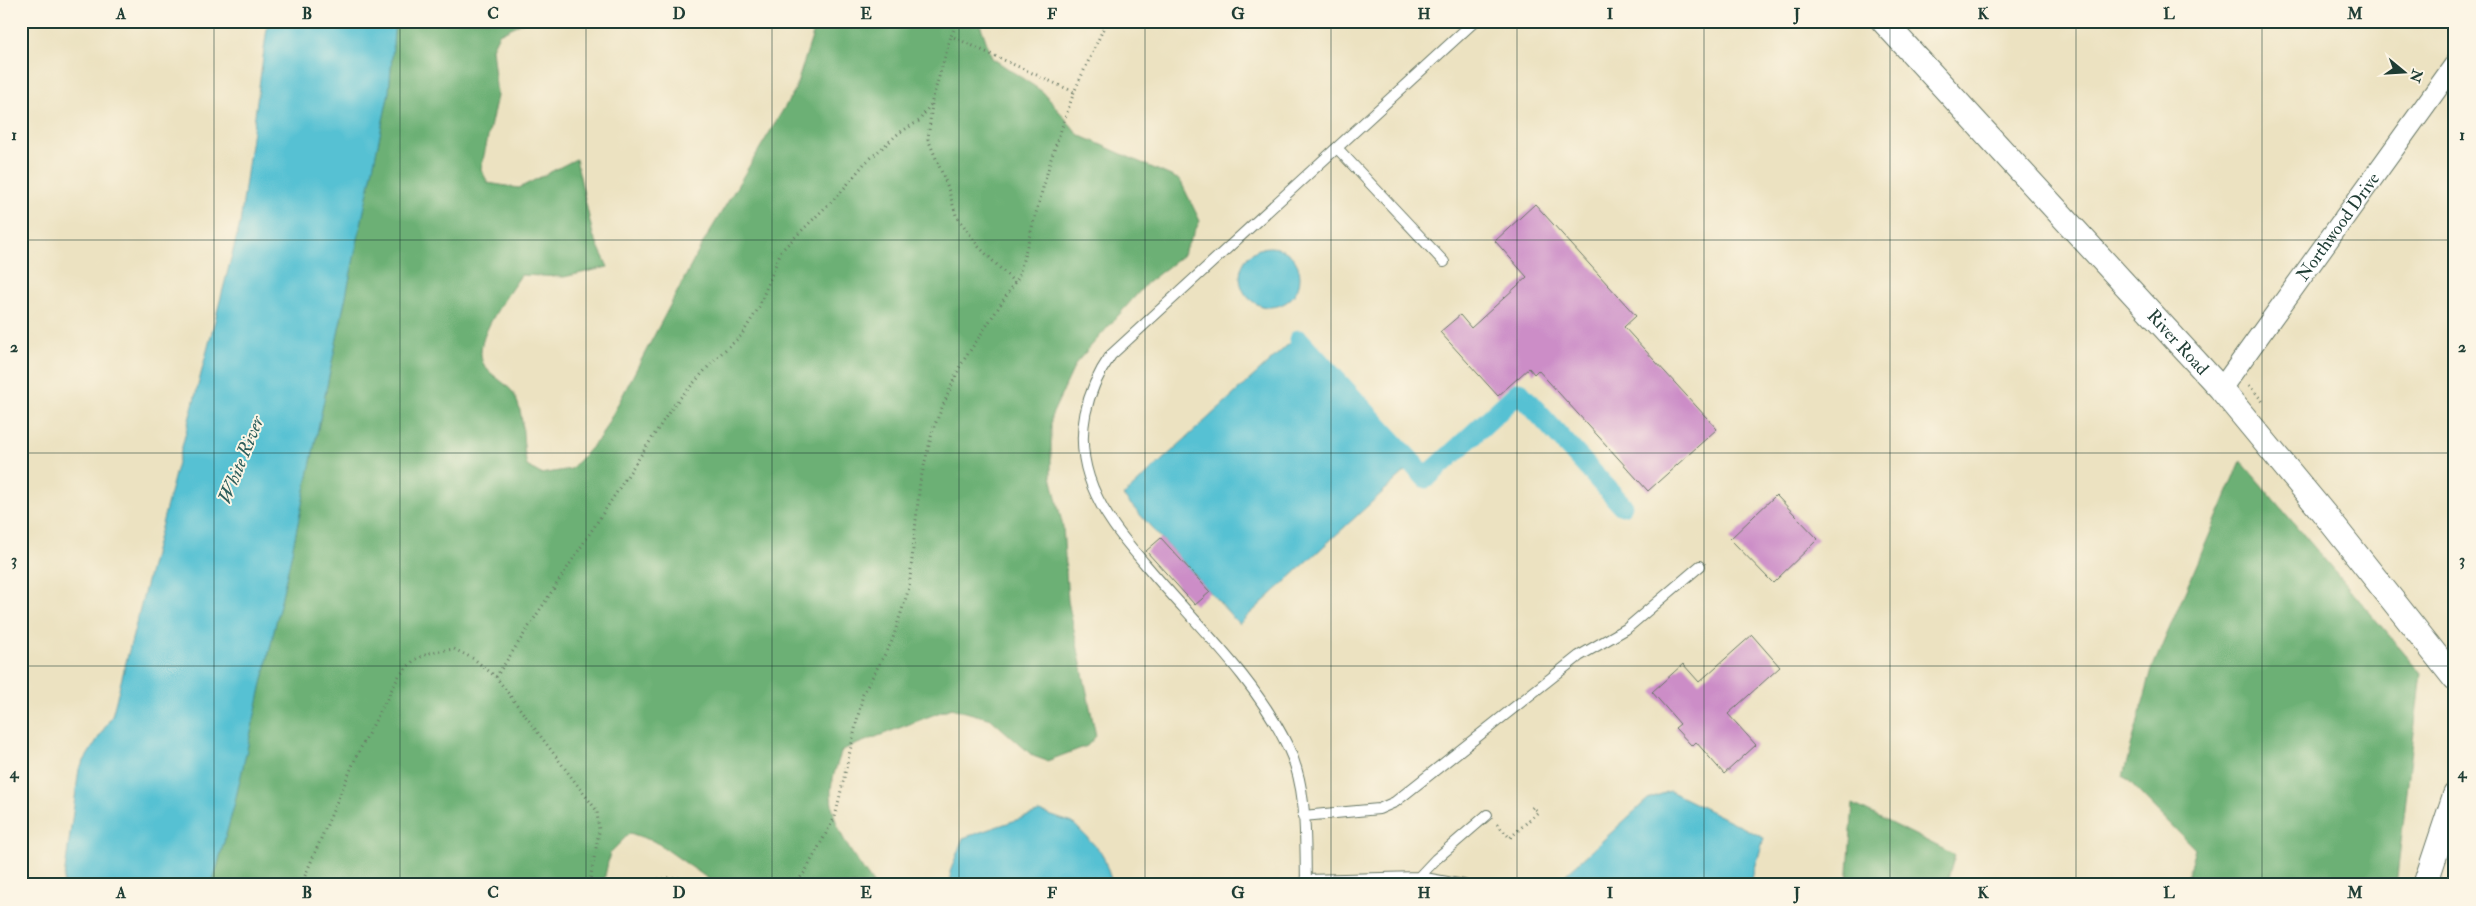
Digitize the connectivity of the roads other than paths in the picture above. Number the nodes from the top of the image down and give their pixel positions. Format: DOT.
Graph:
graph roads {
  1 [pos="1475,21"];
  2 [pos="1883,21"];
  3 [pos="2455,64"];
  4 [pos="1337,148"];
  5 [pos="1444,262"];
  6 [pos="2222,389"];
  7 [pos="1700,566"];
  8 [pos="2455,679"];
  9 [pos="2455,795"];
  10 [pos="1487,815"];
  11 [pos="1303,816"];
  12 [pos="1420,877"];
  13 [pos="1306,882"];
  14 [pos="1464,885"];
  15 [pos="2425,885"];
  1 -- 4 [label="lane"];
  2 -- 6 [label="street, River Road"];
  3 -- 6 [label="street, Northwood Drive"];
  4 -- 5 [label="lane"];
  4 -- 11 [label="lane"];
  6 -- 8 [label="street, River Road"];
  7 -- 11 [label="lane"];
  9 -- 15 [label="street"];
  10 -- 12 [label="lane"];
  11 -- 13 [label="lane"];
  12 -- 13 [label="lane"];
  12 -- 14 [label="lane"];
}
